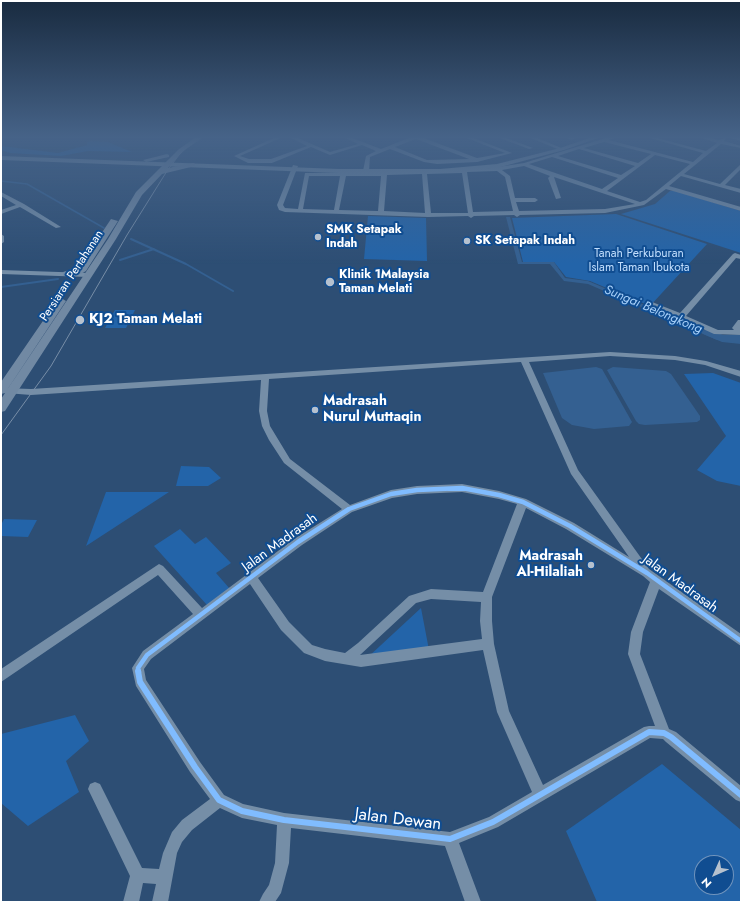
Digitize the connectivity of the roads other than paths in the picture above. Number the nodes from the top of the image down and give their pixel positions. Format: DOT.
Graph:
graph roads {
  1 [pos="150,179"];
  2 [pos="290,179"];
  3 [pos="305,179"];
  4 [pos="342,179"];
  5 [pos="384,179"];
  6 [pos="425,179"];
  7 [pos="465,179"];
  8 [pos="508,179"];
  9 [pos="550,179"];
  10 [pos="569,179"];
  11 [pos="618,179"];
  12 [pos="676,179"];
  13 [pos="697,179"];
  14 [pos="728,179"];
  15 [pos="721,186"];
  16 [pos="666,187"];
  17 [pos="604,190"];
  18 [pos="741,192"];
  19 [pos="1,194"];
  20 [pos="558,198"];
  21 [pos="513,200"];
  22 [pos="535,200"];
  23 [pos="642,204"];
  24 [pos="22,205"];
  25 [pos="741,209"];
  26 [pos="300,210"];
  27 [pos="1,212"];
  28 [pos="336,212"];
  29 [pos="381,213"];
  30 [pos="428,215"];
  31 [pos="516,215"];
  32 [pos="471,216"];
  33 [pos="58,227"];
  34 [pos="741,257"];
  35 [pos="1,272"];
  36 [pos="66,274"];
  37 [pos="80,275"];
  38 [pos="650,304"];
  39 [pos="681,317"];
  40 [pos="741,322"];
  41 [pos="740,333"];
  42 [pos="524,360"];
  43 [pos="741,374"];
  44 [pos="265,376"];
  45 [pos="5,392"];
  46 [pos="1,408"];
  47 [pos="522,502"];
  48 [pos="349,508"];
  49 [pos="647,572"];
  50 [pos="251,577"];
  51 [pos="656,581"];
  52 [pos="488,597"];
  53 [pos="201,615"];
  54 [pos="741,641"];
  55 [pos="488,644"];
  56 [pos="347,658"];
  57 [pos="1,676"];
  58 [pos="140,682"];
  59 [pos="664,733"];
  60 [pos="95,789"];
  61 [pos="540,794"];
  62 [pos="741,795"];
  63 [pos="219,800"];
  64 [pos="284,820"];
  65 [pos="450,839"];
  66 [pos="138,875"];
  67 [pos="165,877"];
  68 [pos="131,902"];
  69 [pos="160,902"];
  70 [pos="267,902"];
  71 [pos="473,902"];
  1 -- 37 [label="main road, Persiaran Pertahanan"];
  2 -- 26 [label="street"];
  3 -- 26 [label="street"];
  4 -- 28 [label="street"];
  5 -- 29 [label="street"];
  6 -- 30 [label="street"];
  7 -- 32 [label="street"];
  8 -- 21 [label="street"];
  9 -- 20 [label="street"];
  10 -- 17 [label="street"];
  11 -- 17 [label="street"];
  12 -- 16 [label="street"];
  13 -- 15 [label="street"];
  14 -- 15 [label="street"];
  15 -- 18 [label="street"];
  16 -- 23 [label="street"];
  16 -- 25 [label="street"];
  17 -- 23 [label="street"];
  19 -- 24 [label="street"];
  21 -- 22 [label="street"];
  21 -- 31 [label="street"];
  23 -- 31 [label="street"];
  24 -- 27 [label="street"];
  24 -- 33 [label="street"];
  26 -- 28 [label="street"];
  28 -- 29 [label="street"];
  29 -- 30 [label="street"];
  30 -- 32 [label="street"];
  31 -- 32 [label="street"];
  34 -- 39 [label="street"];
  35 -- 36 [label="street"];
  36 -- 37 [label="main road"];
  36 -- 37 [label="main road"];
  37 -- 45 [label="main road, Persiaran Pertahanan"];
  37 -- 45 [label="main road, Persiaran Pertahanan"];
  38 -- 39 [label="street"];
  39 -- 41 [label="street"];
  40 -- 41 [label="street"];
  42 -- 43 [label="street"];
  42 -- 44 [label="street"];
  42 -- 49 [label="street"];
  44 -- 45 [label="street"];
  44 -- 48 [label="street"];
  45 -- 46 [label="main road, Persiaran Pertahanan"];
  47 -- 48 [label="street, Jalan Madrasah"];
  47 -- 49 [label="street, Jalan Madrasah"];
  47 -- 52 [label="street"];
  48 -- 50 [label="street, Jalan Madrasah"];
  49 -- 51 [label="street, Jalan Madrasah"];
  50 -- 53 [label="street, Jalan Madrasah"];
  50 -- 56 [label="street"];
  51 -- 54 [label="street, Jalan Madrasah"];
  51 -- 59 [label="street"];
  52 -- 55 [label="street"];
  52 -- 56 [label="street"];
  53 -- 57 [label="street"];
  53 -- 58 [label="street, Jalan Madrasah"];
  55 -- 56 [label="street"];
  55 -- 61 [label="street"];
  58 -- 63 [label="street, Jalan Dewan"];
  59 -- 61 [label="street, Jalan Dewan"];
  59 -- 62 [label="street"];
  60 -- 66 [label="street"];
  61 -- 65 [label="street, Jalan Dewan"];
  63 -- 64 [label="street, Jalan Dewan"];
  63 -- 67 [label="street"];
  64 -- 65 [label="street, Jalan Dewan"];
  64 -- 70 [label="street"];
  65 -- 71 [label="street"];
  66 -- 67 [label="street"];
  66 -- 68 [label="street"];
  67 -- 69 [label="street"];
}
